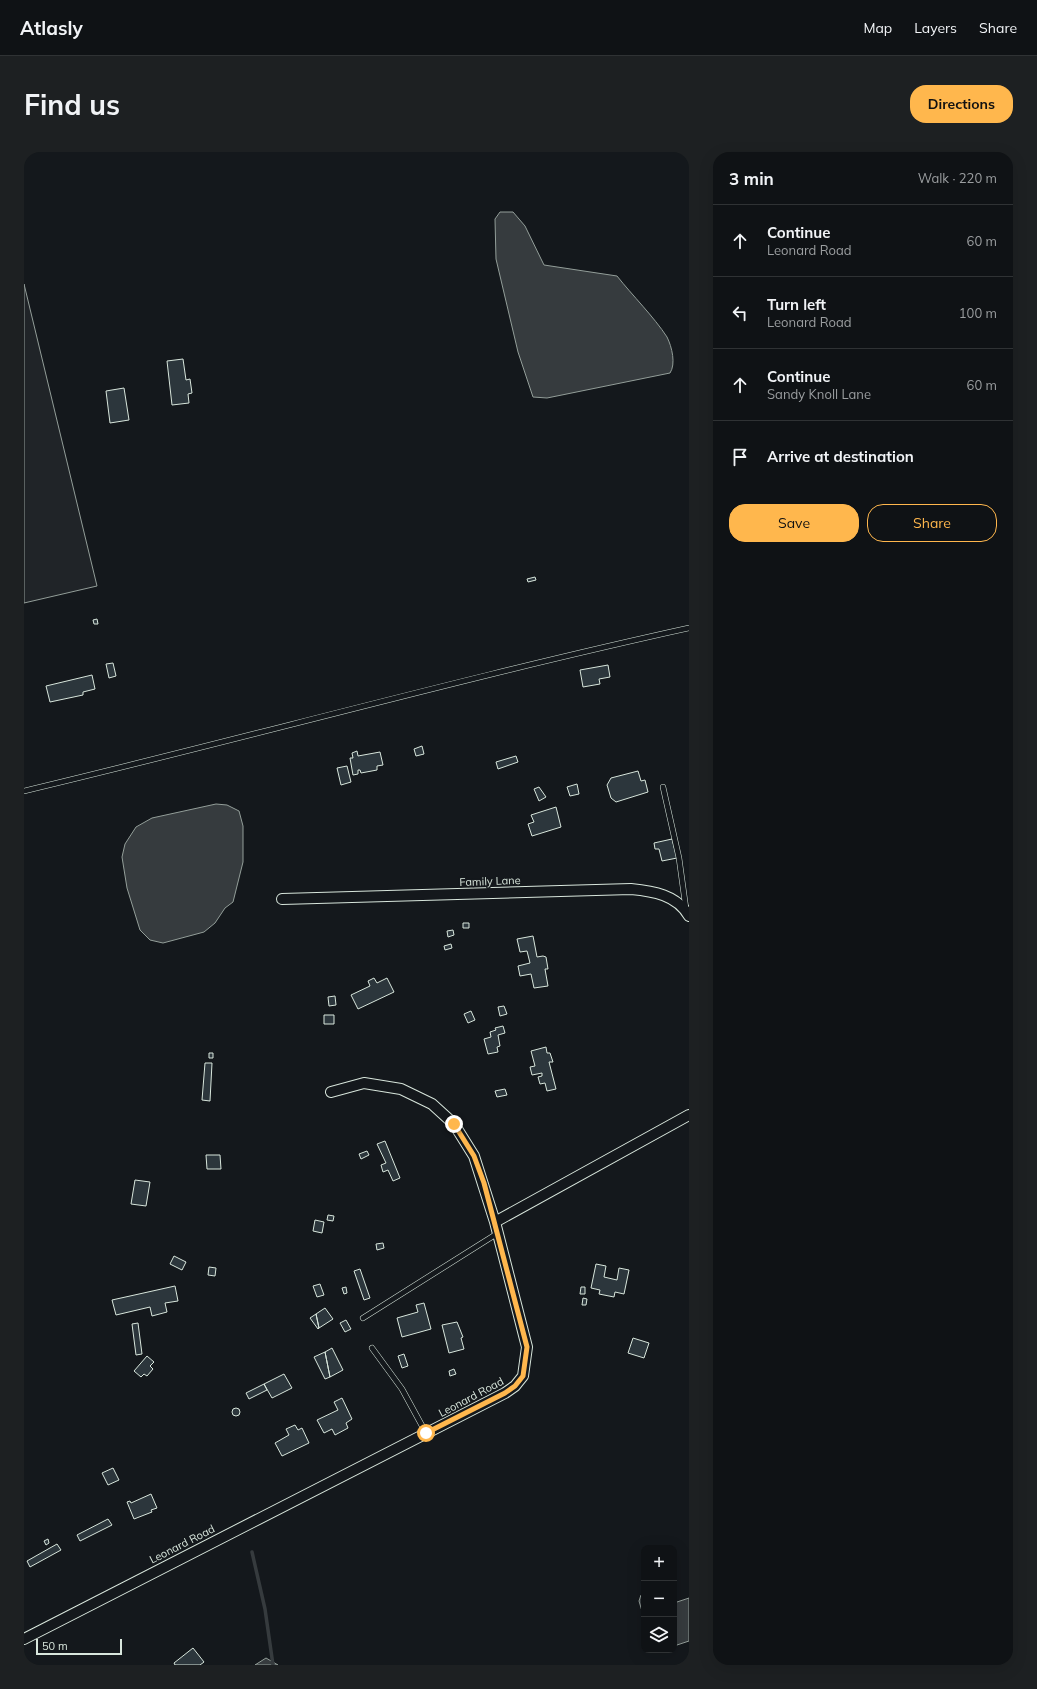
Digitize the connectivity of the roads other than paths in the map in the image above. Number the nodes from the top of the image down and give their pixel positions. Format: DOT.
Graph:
graph roads {
  1 [pos="689,628"];
  2 [pos="663,787"];
  3 [pos="24,791"];
  4 [pos="282,898"];
  5 [pos="687,913"];
  6 [pos="332,1092"];
  7 [pos="689,1115"];
  8 [pos="495,1222"];
  9 [pos="498,1233"];
  10 [pos="363,1318"];
  11 [pos="372,1348"];
  12 [pos="426,1433"];
  13 [pos="24,1639"];
  1 -- 3 [label="lane"];
  2 -- 5 [label="lane"];
  4 -- 5 [label="street, Family Lane"];
  6 -- 8 [label="street, Leonard Road"];
  7 -- 8 [label="street"];
  8 -- 9 [label="street, Leonard Road"];
  9 -- 10 [label="lane"];
  9 -- 12 [label="street, Leonard Road"];
  11 -- 12 [label="lane"];
  12 -- 13 [label="street, Leonard Road"];
}
